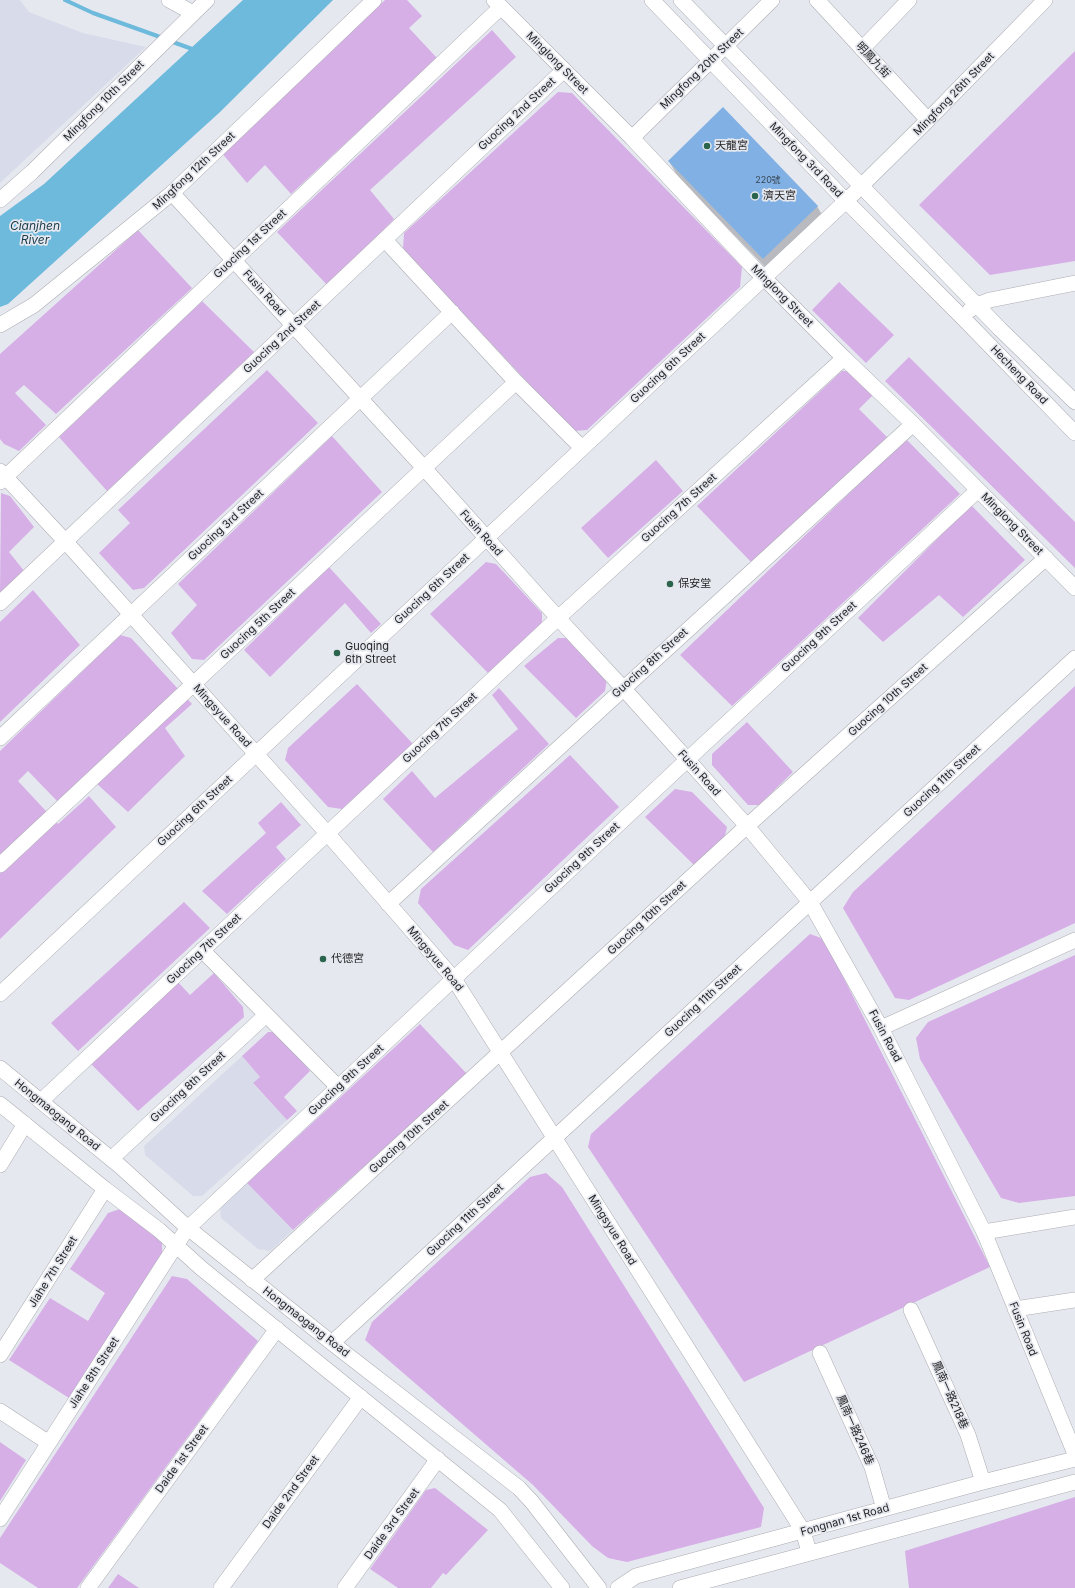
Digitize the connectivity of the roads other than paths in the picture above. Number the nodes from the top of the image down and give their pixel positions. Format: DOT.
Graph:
graph roads {
  1 [pos="169,0"];
  2 [pos="206,0"];
  3 [pos="374,0"];
  4 [pos="652,0"];
  5 [pos="681,0"];
  6 [pos="772,0"];
  7 [pos="817,0"];
  8 [pos="909,0"];
  9 [pos="1045,0"];
  10 [pos="497,4"];
  11 [pos="193,13"];
  12 [pos="726,46"];
  13 [pos="862,49"];
  14 [pos="711,61"];
  15 [pos="564,70"];
  16 [pos="928,120"];
  17 [pos="632,138"];
  18 [pos="860,186"];
  19 [pos="172,193"];
  20 [pos="0,200"];
  21 [pos="846,201"];
  22 [pos="385,240"];
  23 [pos="234,259"];
  24 [pos="765,278"];
  25 [pos="1075,283"];
  26 [pos="977,305"];
  27 [pos="452,312"];
  28 [pos="962,317"];
  29 [pos="0,325"];
  30 [pos="294,326"];
  31 [pos="844,358"];
  32 [pos="516,382"];
  33 [pos="360,399"];
  34 [pos="1075,402"];
  35 [pos="913,424"];
  36 [pos="1075,433"];
  37 [pos="582,448"];
  38 [pos="424,468"];
  39 [pos="2,476"];
  40 [pos="978,490"];
  41 [pos="486,539"];
  42 [pos="66,541"];
  43 [pos="1046,558"];
  44 [pos="1075,588"];
  45 [pos="0,603"];
  46 [pos="131,615"];
  47 [pos="558,618"];
  48 [pos="1075,658"];
  49 [pos="194,684"];
  50 [pos="623,688"];
  51 [pos="0,738"];
  52 [pos="256,754"];
  53 [pos="686,760"];
  54 [pos="747,826"];
  55 [pos="328,833"];
  56 [pos="0,865"];
  57 [pos="810,902"];
  58 [pos="388,904"];
  59 [pos="1075,940"];
  60 [pos="202,950"];
  61 [pos="454,979"];
  62 [pos="0,994"];
  63 [pos="266,1015"];
  64 [pos="881,1028"];
  65 [pos="501,1052"];
  66 [pos="0,1068"];
  67 [pos="338,1087"];
  68 [pos="41,1101"];
  69 [pos="0,1104"];
  70 [pos="25,1124"];
  71 [pos="554,1139"];
  72 [pos="111,1159"];
  73 [pos="0,1165"];
  74 [pos="105,1189"];
  75 [pos="1075,1217"];
  76 [pos="188,1228"];
  77 [pos="984,1232"];
  78 [pos="176,1245"];
  79 [pos="252,1280"];
  80 [pos="1075,1300"];
  81 [pos="1015,1309"];
  82 [pos="911,1310"];
  83 [pos="277,1329"];
  84 [pos="332,1343"];
  85 [pos="820,1353"];
  86 [pos="0,1355"];
  87 [pos="361,1397"];
  88 [pos="0,1411"];
  89 [pos="49,1443"];
  90 [pos="1075,1454"];
  91 [pos="438,1459"];
  92 [pos="1075,1459"];
  93 [pos="983,1482"];
  94 [pos="1075,1482"];
  95 [pos="884,1509"];
  96 [pos="0,1519"];
  97 [pos="803,1532"];
  98 [pos="809,1552"];
  99 [pos="88,1588"];
  100 [pos="221,1588"];
  101 [pos="345,1588"];
  102 [pos="562,1588"];
  103 [pos="599,1588"];
  104 [pos="618,1588"];
  105 [pos="680,1588"];
  1 -- 11 [label="street"];
  2 -- 11 [label="street, Mingfong 10th Street"];
  3 -- 19 [label="street, Mingfong 12th Street"];
  4 -- 14 [label="street, Mingfong 3rd Road"];
  5 -- 12 [label="street, Mingfong 3rd Road"];
  6 -- 12 [label="street, Mingfong 20th Street"];
  7 -- 13 [label="street, 明鳳九街"];
  8 -- 13 [label="street"];
  9 -- 16 [label="street, Mingfong 26th Street"];
  10 -- 15 [label="street, Minglong Street"];
  10 -- 23 [label="street, Guocing 1st Street"];
  11 -- 20 [label="street, Mingfong 10th Street"];
  12 -- 14 [label="street, Mingfong 20th Street"];
  12 -- 18 [label="street, Mingfong 3rd Road"];
  13 -- 16 [label="street, 明鳳九街"];
  14 -- 17 [label="street, Mingfong 20th Street"];
  14 -- 21 [label="street, Mingfong 3rd Road"];
  15 -- 17 [label="street, Minglong Street"];
  15 -- 22 [label="street, Guocing 2nd Street"];
  16 -- 18 [label="street, Mingfong 26th Street"];
  17 -- 24 [label="street, Minglong Street"];
  18 -- 21 [label="street, Mingfong 26th Street"];
  18 -- 26 [label="street, Mingfong 3rd Road"];
  19 -- 23 [label="street, Fusin Road"];
  19 -- 29 [label="street, Mingfong 12th Street"];
  21 -- 24 [label="street, Guocing 6th Street"];
  21 -- 28 [label="street, Mingfong 3rd Road"];
  22 -- 27 [label="street"];
  22 -- 30 [label="street, Guocing 2nd Street"];
  23 -- 30 [label="street, Fusin Road"];
  23 -- 39 [label="street, Guocing 1st Street"];
  24 -- 31 [label="street, Minglong Street"];
  24 -- 37 [label="street, Guocing 6th Street"];
  25 -- 26 [label="street"];
  26 -- 28 [label="street"];
  26 -- 34 [label="street, Hecheng Road"];
  27 -- 32 [label="street"];
  27 -- 33 [label="street, Guocing 3rd Street"];
  28 -- 36 [label="street, Hecheng Road"];
  30 -- 33 [label="street, Fusin Road"];
  30 -- 42 [label="street, Guocing 2nd Street"];
  31 -- 35 [label="street, Minglong Street"];
  31 -- 47 [label="street, Guocing 7th Street"];
  32 -- 37 [label="street"];
  32 -- 38 [label="street, Guocing 5th Street"];
  33 -- 38 [label="street, Fusin Road"];
  33 -- 46 [label="street, Guocing 3rd Street"];
  35 -- 40 [label="street, Minglong Street"];
  35 -- 50 [label="street, Guocing 8th Street"];
  37 -- 41 [label="street, Guocing 6th Street"];
  38 -- 41 [label="street, Fusin Road"];
  38 -- 49 [label="street, Guocing 5th Street"];
  39 -- 42 [label="street, Mingsyue Road"];
  40 -- 43 [label="street, Minglong Street"];
  40 -- 53 [label="street, Guocing 9th Street"];
  41 -- 47 [label="street, Fusin Road"];
  41 -- 52 [label="street, Guocing 6th Street"];
  42 -- 45 [label="street, Guocing 2nd Street"];
  42 -- 46 [label="street, Mingsyue Road"];
  43 -- 44 [label="street, Minglong Street"];
  43 -- 54 [label="street, Guocing 10th Street"];
  46 -- 49 [label="street, Mingsyue Road"];
  46 -- 51 [label="street, Guocing 3rd Street"];
  47 -- 50 [label="street, Fusin Road"];
  47 -- 55 [label="street, Guocing 7th Street"];
  48 -- 57 [label="street, Guocing 11th Street"];
  49 -- 52 [label="street, Mingsyue Road"];
  49 -- 56 [label="street, Guocing 5th Street"];
  50 -- 53 [label="street, Fusin Road"];
  50 -- 58 [label="street, Guocing 8th Street"];
  52 -- 55 [label="street, Mingsyue Road"];
  52 -- 62 [label="street, Guocing 6th Street"];
  53 -- 54 [label="street, Fusin Road"];
  53 -- 61 [label="street, Guocing 9th Street"];
  54 -- 57 [label="street, Fusin Road"];
  54 -- 65 [label="street, Guocing 10th Street"];
  55 -- 58 [label="street, Mingsyue Road"];
  55 -- 60 [label="street, Guocing 7th Street"];
  57 -- 64 [label="street, Fusin Road"];
  57 -- 71 [label="street, Guocing 11th Street"];
  58 -- 61 [label="street, Mingsyue Road"];
  59 -- 64 [label="street"];
  60 -- 63 [label="street"];
  60 -- 68 [label="street, Guocing 7th Street"];
  61 -- 65 [label="street, Mingsyue Road"];
  61 -- 67 [label="street, Guocing 9th Street"];
  63 -- 67 [label="street"];
  63 -- 72 [label="street, Guocing 8th Street"];
  64 -- 77 [label="street, Fusin Road"];
  65 -- 71 [label="street, Mingsyue Road"];
  65 -- 79 [label="street, Guocing 10th Street"];
  66 -- 68 [label="street, Hongmaogang Road"];
  67 -- 76 [label="street, Guocing 9th Street"];
  68 -- 72 [label="street, Hongmaogang Road"];
  69 -- 70 [label="street, Hongmaogang Road"];
  70 -- 73 [label="street"];
  70 -- 74 [label="street, Hongmaogang Road"];
  71 -- 84 [label="street, Guocing 11th Street"];
  71 -- 97 [label="street, Mingsyue Road"];
  72 -- 76 [label="street, Hongmaogang Road"];
  74 -- 78 [label="street, Hongmaogang Road"];
  74 -- 86 [label="street, Jiahe 7th Street"];
  75 -- 77 [label="street"];
  76 -- 78 [label="street, Jiahe 8th Street"];
  76 -- 79 [label="street, Hongmaogang Road"];
  77 -- 81 [label="street, Fusin Road"];
  78 -- 83 [label="street, Hongmaogang Road"];
  78 -- 89 [label="street, Jiahe 8th Street"];
  79 -- 84 [label="street, Hongmaogang Road"];
  80 -- 81 [label="street"];
  81 -- 90 [label="street, Fusin Road"];
  82 -- 93 [label="street, 鳳南一路218巷"];
  83 -- 87 [label="street, Hongmaogang Road"];
  83 -- 99 [label="street, Daide 1st Street"];
  84 -- 103 [label="street, Hongmaogang Road"];
  85 -- 95 [label="street, 鳳南一路246巷"];
  87 -- 91 [label="street, Hongmaogang Road"];
  87 -- 100 [label="street, Daide 2nd Street"];
  88 -- 89 [label="street"];
  89 -- 96 [label="street, Jiahe 8th Street"];
  91 -- 101 [label="street, Daide 3rd Street"];
  91 -- 102 [label="street, Hongmaogang Road"];
  92 -- 93 [label="street, Fongnan 1st Road"];
  93 -- 95 [label="street, Fongnan 1st Road"];
  94 -- 98 [label="street, Fongnan 1st Road"];
  95 -- 97 [label="street, Fongnan 1st Road"];
  97 -- 98 [label="street, Mingsyue Road"];
  97 -- 104 [label="street, Fongnan 1st Road"];
  98 -- 105 [label="street, Fongnan 1st Road"];
}
